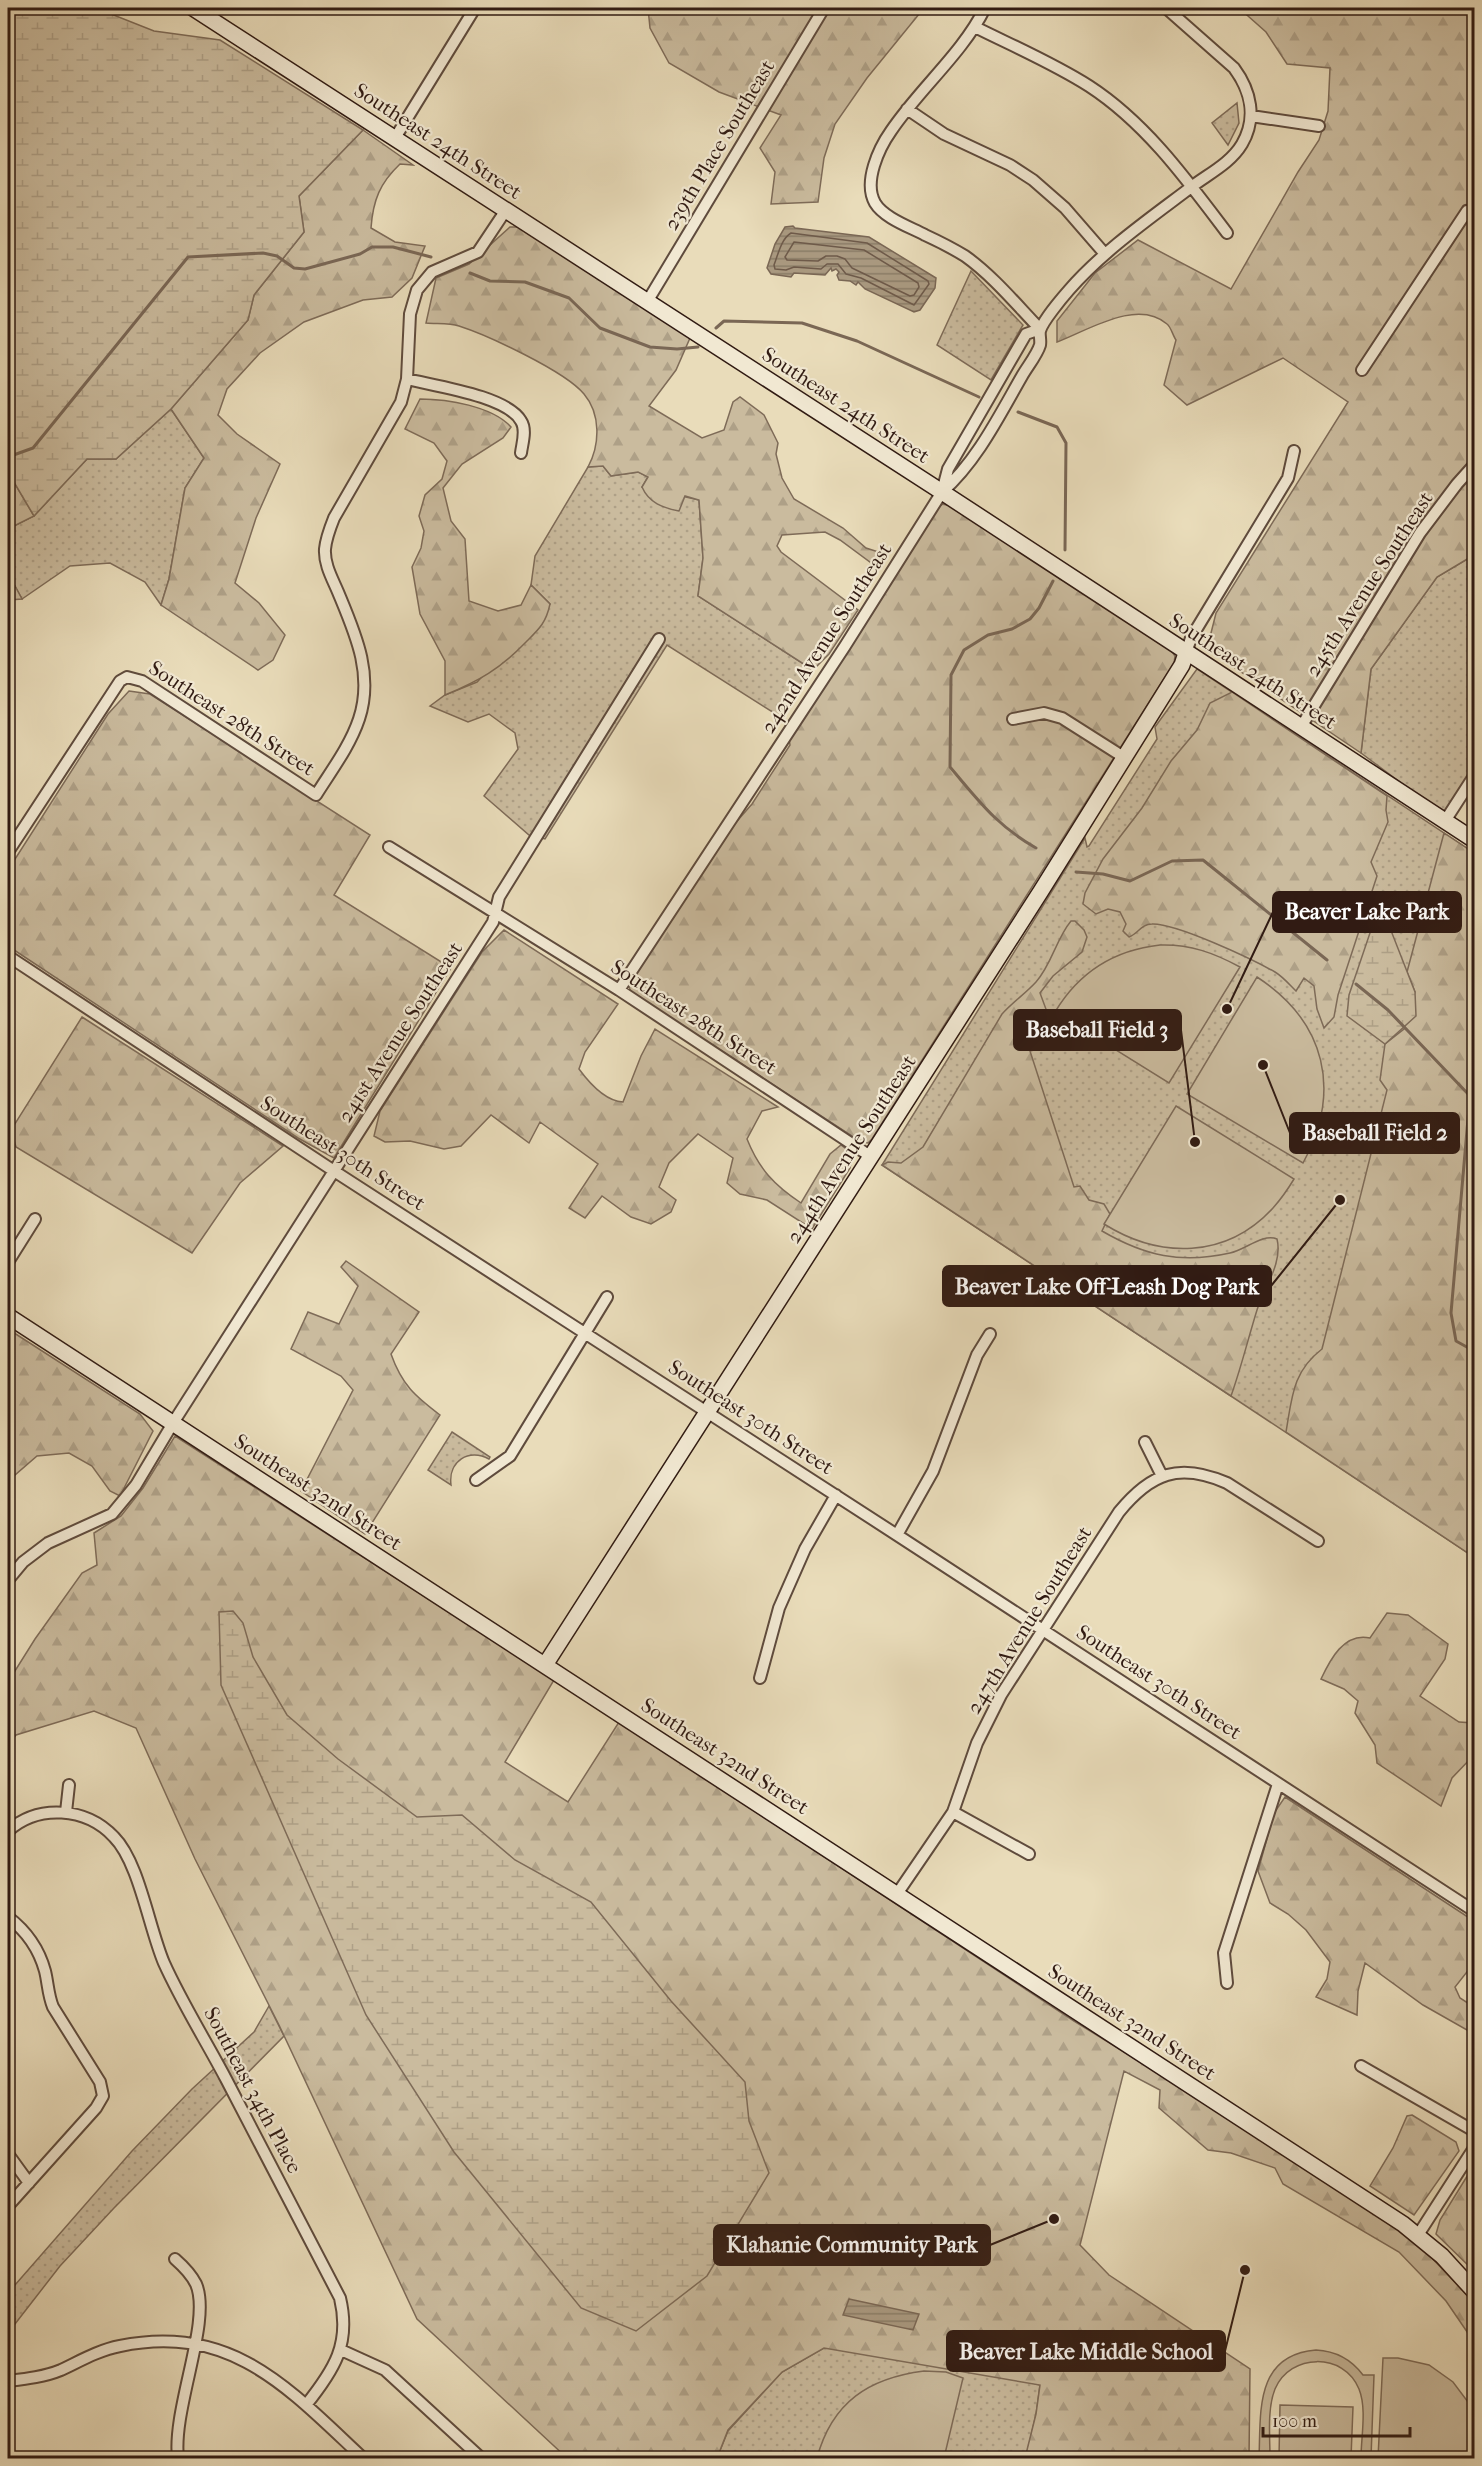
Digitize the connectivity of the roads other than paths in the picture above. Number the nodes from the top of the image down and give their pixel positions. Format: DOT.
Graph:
graph roads {
  1 [pos="193,8"];
  2 [pos="475,8"];
  3 [pos="824,8"];
  4 [pos="985,8"];
  5 [pos="1166,8"];
  6 [pos="209,12"];
  7 [pos="975,27"];
  8 [pos="907,109"];
  9 [pos="1251,116"];
  10 [pos="1319,126"];
  11 [pos="394,138"];
  12 [pos="1191,187"];
  13 [pos="506,210"];
  14 [pos="1471,212"];
  15 [pos="1227,233"];
  16 [pos="1105,254"];
  17 [pos="647,302"];
  18 [pos="1040,329"];
  19 [pos="1362,370"];
  20 [pos="407,379"];
  21 [pos="1294,451"];
  22 [pos="521,453"];
  23 [pos="1474,465"];
  24 [pos="942,492"];
  25 [pos="659,639"];
  26 [pos="1186,653"];
  27 [pos="1013,719"];
  28 [pos="1301,727"];
  29 [pos="1125,758"];
  30 [pos="1474,776"];
  31 [pos="1445,821"];
  32 [pos="1474,840"];
  33 [pos="388,846"];
  34 [pos="8,852"];
  35 [pos="495,913"];
  36 [pos="8,956"];
  37 [pos="619,990"];
  38 [pos="870,1156"];
  39 [pos="334,1171"];
  40 [pos="35,1219"];
  41 [pos="8,1262"];
  42 [pos="607,1297"];
  43 [pos="8,1316"];
  44 [pos="584,1333"];
  45 [pos="990,1334"];
  46 [pos="708,1413"];
  47 [pos="173,1423"];
  48 [pos="1145,1442"];
  49 [pos="1162,1476"];
  50 [pos="476,1480"];
  51 [pos="836,1495"];
  52 [pos="897,1535"];
  53 [pos="1318,1541"];
  54 [pos="8,1580"];
  55 [pos="1044,1630"];
  56 [pos="545,1665"];
  57 [pos="760,1678"];
  58 [pos="1278,1784"];
  59 [pos="69,1785"];
  60 [pos="953,1812"];
  61 [pos="68,1813"];
  62 [pos="8,1831"];
  63 [pos="1029,1854"];
  64 [pos="897,1894"];
  65 [pos="1474,1911"];
  66 [pos="8,1917"];
  67 [pos="1227,1983"];
  68 [pos="1360,2066"];
  69 [pos="1474,2131"];
  70 [pos="1474,2148"];
  71 [pos="8,2154"];
  72 [pos="29,2183"];
  73 [pos="8,2206"];
  74 [pos="1418,2235"];
  75 [pos="175,2259"];
  76 [pos="1474,2291"];
  77 [pos="195,2343"];
  78 [pos="340,2350"];
  79 [pos="8,2381"];
  80 [pos="306,2405"];
  81 [pos="178,2458"];
  82 [pos="363,2458"];
  83 [pos="481,2458"];
  1 -- 6 [label="street, Southeast 24th Street"];
  2 -- 11 [label="street"];
  3 -- 17 [label="street, 239th Place Southeast"];
  4 -- 7 [label="street"];
  5 -- 9 [label="street"];
  6 -- 11 [label="street, Southeast 24th Street"];
  7 -- 8 [label="street"];
  7 -- 12 [label="street"];
  8 -- 16 [label="street"];
  8 -- 18 [label="street"];
  9 -- 10 [label="street"];
  9 -- 12 [label="street, 242nd Avenue Southeast"];
  11 -- 13 [label="street, Southeast 24th Street"];
  12 -- 15 [label="street"];
  12 -- 16 [label="street, 242nd Avenue Southeast"];
  13 -- 17 [label="street, Southeast 24th Street"];
  13 -- 20 [label="street"];
  14 -- 19 [label="street"];
  16 -- 18 [label="street, 242nd Avenue Southeast"];
  17 -- 24 [label="street, Southeast 24th Street"];
  18 -- 24 [label="street, 242nd Avenue Southeast"];
  18 -- 24 [label="street, 242nd Avenue Southeast"];
  20 -- 22 [label="street"];
  20 -- 34 [label="street, Southeast 28th Street"];
  21 -- 26 [label="street"];
  23 -- 28 [label="street, 245th Avenue Southeast"];
  24 -- 26 [label="street, Southeast 24th Street"];
  24 -- 37 [label="street, 242nd Avenue Southeast"];
  25 -- 35 [label="street, 241st Avenue Southeast"];
  26 -- 28 [label="street, Southeast 24th Street"];
  26 -- 29 [label="street, 244th Avenue Southeast"];
  27 -- 29 [label="street"];
  28 -- 31 [label="street, Southeast 24th Street"];
  29 -- 38 [label="street, 244th Avenue Southeast"];
  30 -- 31 [label="street"];
  31 -- 32 [label="street, Southeast 24th Street"];
  33 -- 35 [label="street, Southeast 28th Street"];
  35 -- 37 [label="street, Southeast 28th Street"];
  35 -- 39 [label="street, 241st Avenue Southeast"];
  36 -- 39 [label="street, Southeast 30th Street"];
  37 -- 38 [label="street, Southeast 28th Street"];
  38 -- 46 [label="street, 244th Avenue Southeast"];
  39 -- 44 [label="street, Southeast 30th Street"];
  39 -- 47 [label="street, 241st Avenue Southeast"];
  40 -- 41 [label="street"];
  42 -- 44 [label="street"];
  43 -- 47 [label="street, Southeast 32nd Street"];
  44 -- 46 [label="street, Southeast 30th Street"];
  44 -- 50 [label="street"];
  45 -- 52 [label="street"];
  46 -- 51 [label="street, Southeast 30th Street"];
  46 -- 56 [label="street, 244th Avenue Southeast"];
  47 -- 54 [label="street, 241st Avenue Southeast"];
  47 -- 56 [label="street, Southeast 32nd Street"];
  48 -- 49 [label="street"];
  49 -- 53 [label="street"];
  49 -- 55 [label="street, 247th Avenue Southeast"];
  51 -- 52 [label="street, Southeast 30th Street"];
  51 -- 57 [label="street"];
  52 -- 55 [label="street, Southeast 30th Street"];
  55 -- 58 [label="street, Southeast 30th Street"];
  55 -- 60 [label="street, 247th Avenue Southeast"];
  56 -- 64 [label="street, Southeast 32nd Street"];
  58 -- 65 [label="street, Southeast 30th Street"];
  58 -- 67 [label="street"];
  59 -- 61 [label="street"];
  60 -- 63 [label="street"];
  60 -- 64 [label="street, 247th Avenue Southeast"];
  61 -- 62 [label="street"];
  61 -- 78 [label="street, Southeast 34th Place"];
  64 -- 74 [label="street, Southeast 32nd Street"];
  66 -- 72 [label="street"];
  68 -- 69 [label="street"];
  70 -- 74 [label="street"];
  71 -- 72 [label="street"];
  72 -- 73 [label="street"];
  74 -- 76 [label="street, Southeast 32nd Street"];
  75 -- 77 [label="street"];
  77 -- 79 [label="street"];
  77 -- 80 [label="street"];
  77 -- 81 [label="street"];
  78 -- 80 [label="street, Southeast 34th Place"];
  78 -- 83 [label="street"];
  80 -- 82 [label="street"];
}
